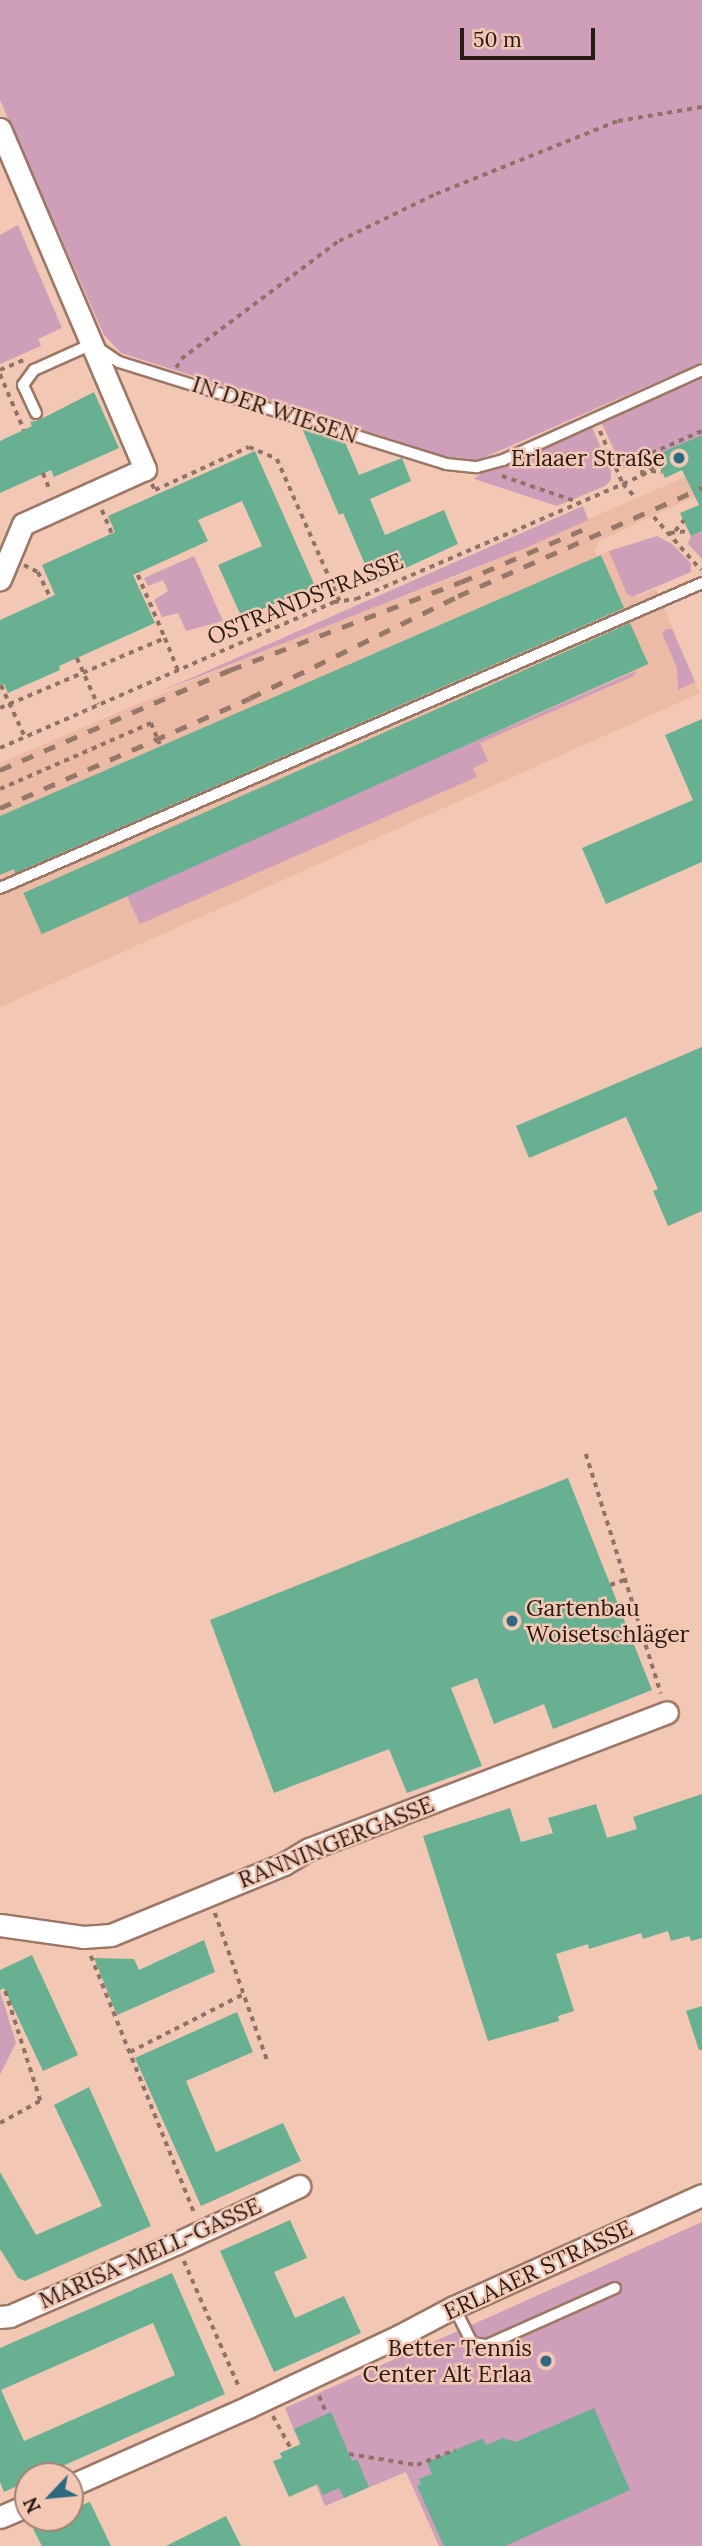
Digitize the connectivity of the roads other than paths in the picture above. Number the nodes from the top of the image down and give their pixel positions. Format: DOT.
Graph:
graph roads {
  1 [pos="0,129"];
  2 [pos="92,344"];
  3 [pos="702,370"];
  4 [pos="36,414"];
  5 [pos="0,579"];
  6 [pos="702,583"];
  7 [pos="0,888"];
  8 [pos="667,1712"];
  9 [pos="0,1925"];
  10 [pos="299,2186"];
  11 [pos="702,2195"];
  12 [pos="615,2288"];
  13 [pos="454,2307"];
  14 [pos="0,2317"];
  15 [pos="84,2480"];
  1 -- 2 [label="street"];
  2 -- 3 [label="lane, IN DER WIESEN"];
  2 -- 4 [label="lane"];
  2 -- 5 [label="street"];
  6 -- 7 [label="lane"];
  8 -- 9 [label="street, RANNINGERGASSE"];
  10 -- 14 [label="street, MARISA-MELL-GASSE"];
  11 -- 13 [label="street, ERLAAER STRASSE"];
  12 -- 13 [label="lane"];
  13 -- 15 [label="street, ERLAAER STRASSE"];
}
